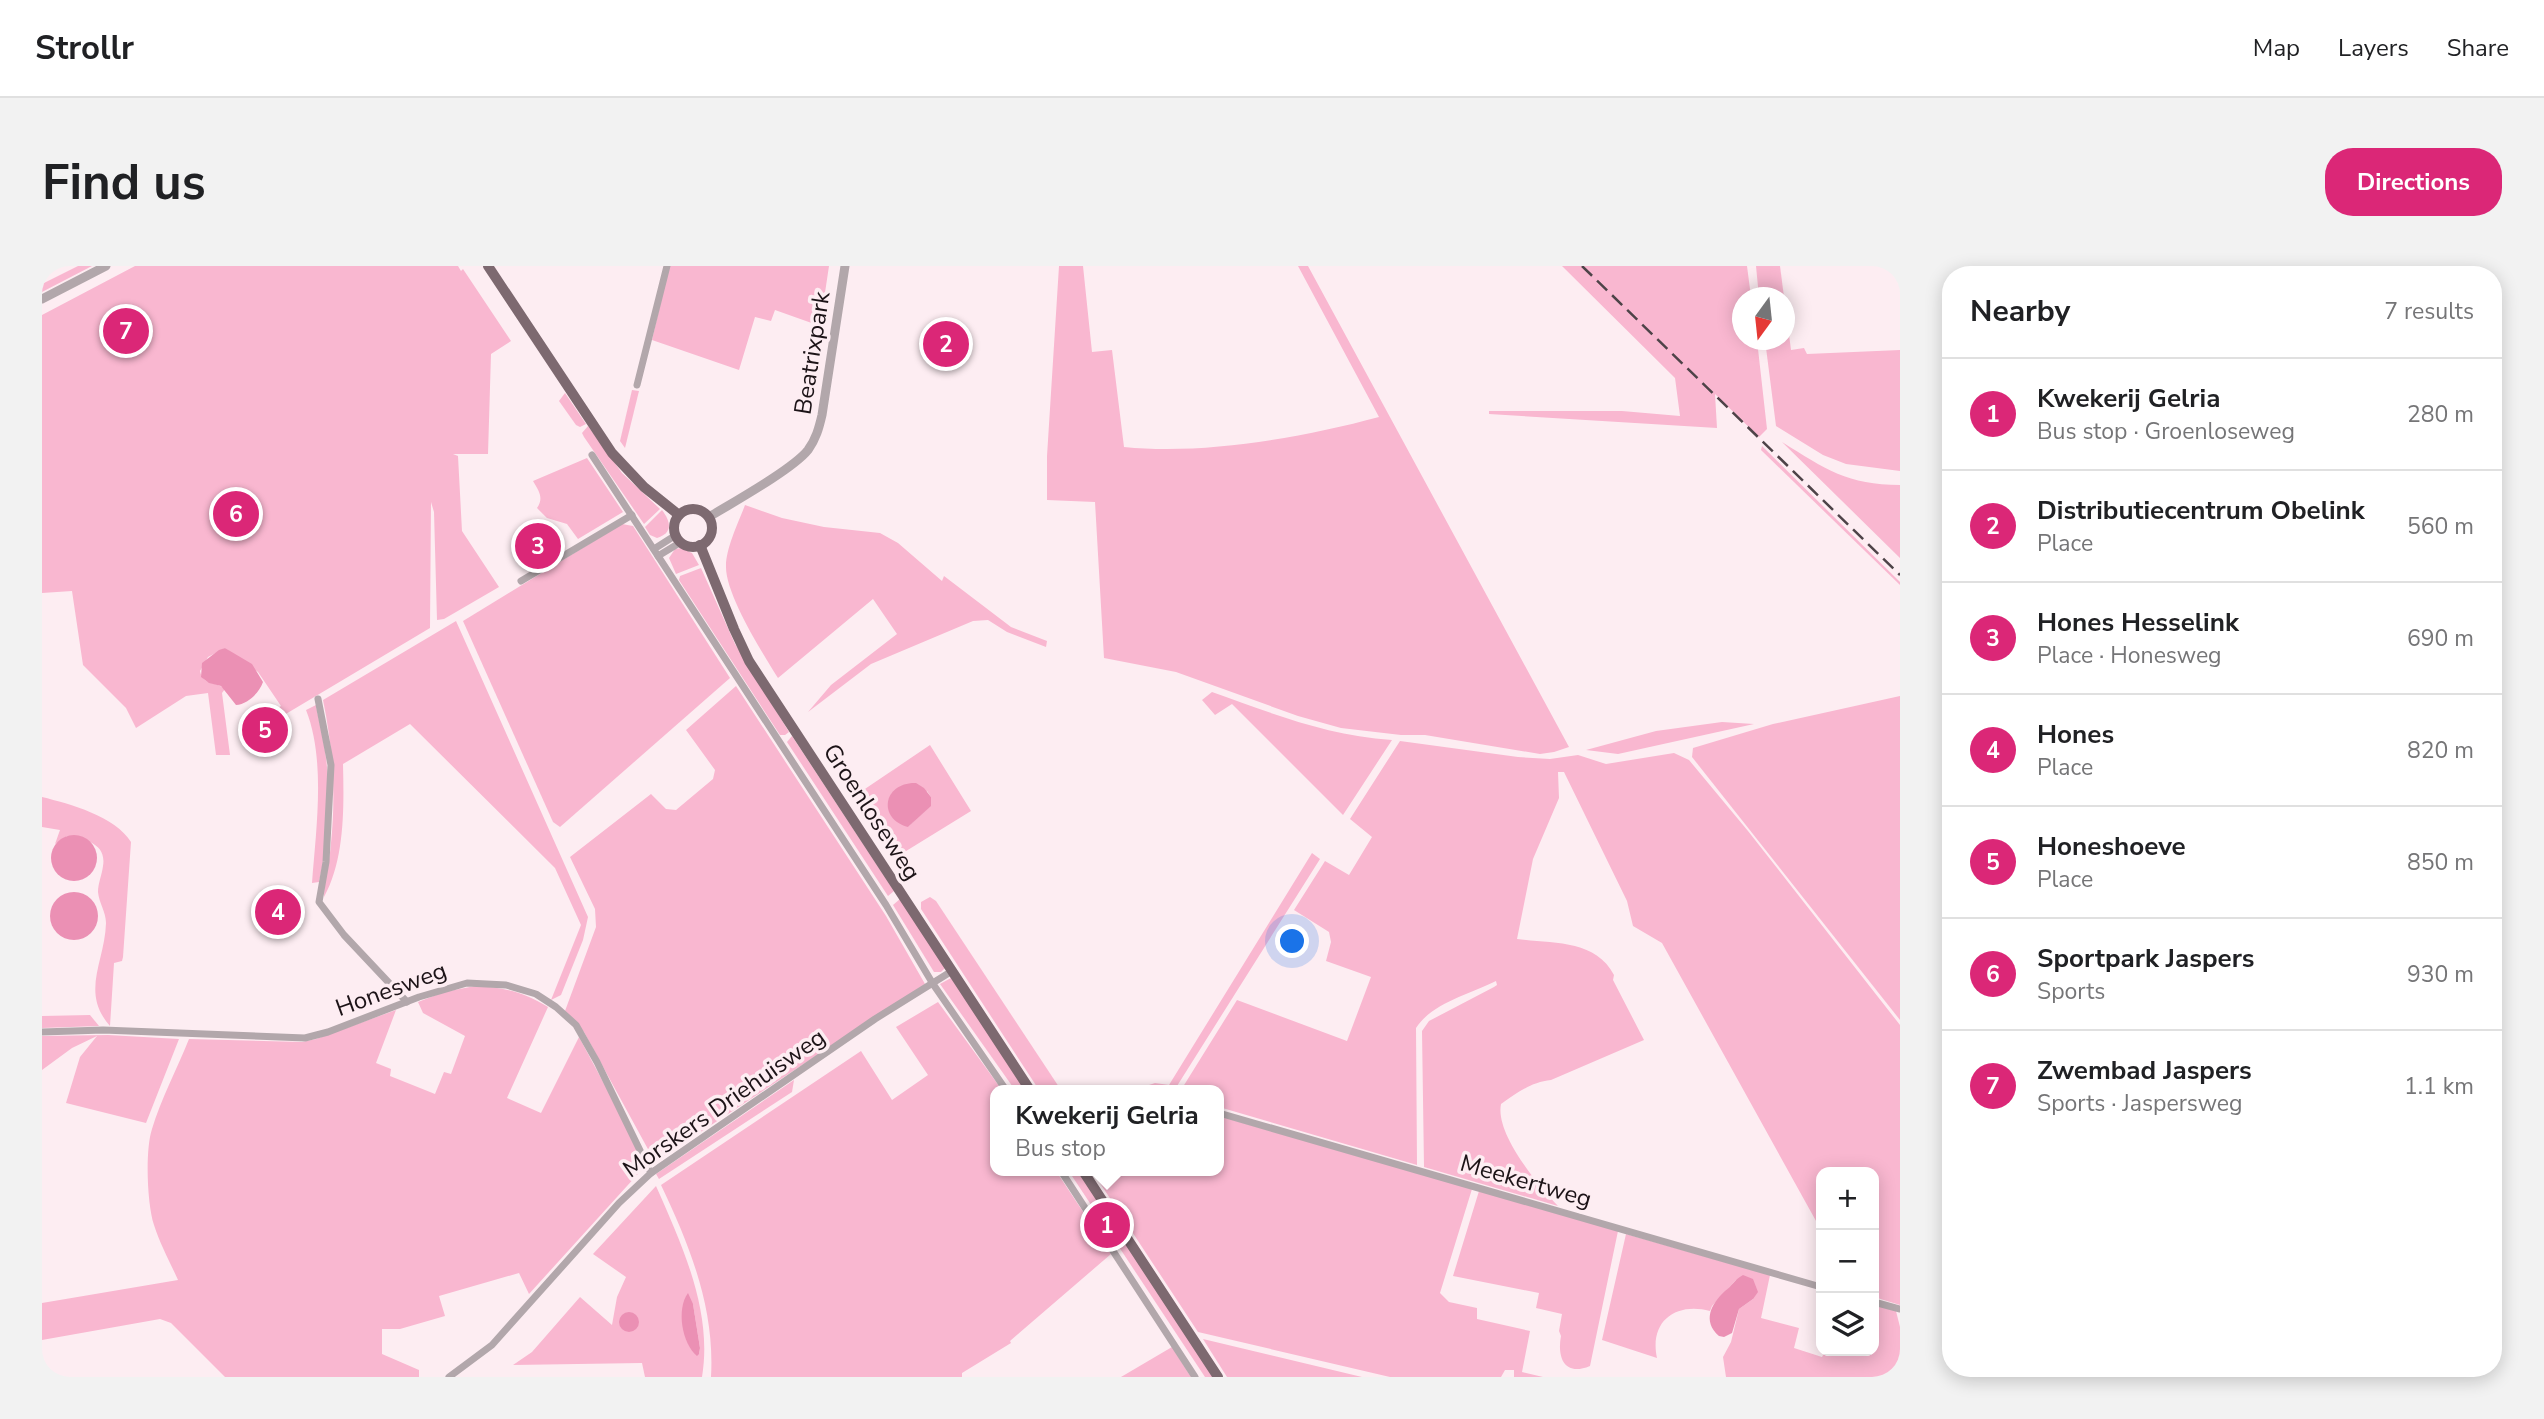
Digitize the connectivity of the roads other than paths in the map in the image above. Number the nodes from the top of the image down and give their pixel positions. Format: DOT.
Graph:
graph roads {
  1 [pos="106,266"];
  2 [pos="488,266"];
  3 [pos="667,266"];
  4 [pos="845,266"];
  5 [pos="42,299"];
  6 [pos="638,385"];
  7 [pos="592,456"];
  8 [pos="632,515"];
  9 [pos="679,515"];
  10 [pos="709,517"];
  11 [pos="678,538"];
  12 [pos="700,545"];
  13 [pos="656,553"];
  14 [pos="521,581"];
  15 [pos="318,699"];
  16 [pos="952,971"];
  17 [pos="933,984"];
  18 [pos="407,1002"];
  19 [pos="42,1032"];
  20 [pos="1003,1085"];
  21 [pos="1027,1085"];
  22 [pos="1224,1114"];
  23 [pos="651,1173"];
  24 [pos="1067,1176"];
  25 [pos="1086,1176"];
  26 [pos="1816,1286"];
  27 [pos="1879,1303"];
  28 [pos="1900,1309"];
  29 [pos="449,1377"];
  30 [pos="1195,1377"];
  31 [pos="1218,1377"];
  1 -- 5 [label="street"];
  2 -- 9 [label="main road"];
  3 -- 6 [label="street"];
  4 -- 10 [label="street, Beatrixpark"];
  7 -- 8 [label="street, Groenloseweg"];
  8 -- 13 [label="street, Groenloseweg"];
  8 -- 14 [label="street"];
  9 -- 10 [label="main road"];
  9 -- 11 [label="main road"];
  10 -- 12 [label="main road"];
  11 -- 12 [label="main road"];
  11 -- 13 [label="street"];
  12 -- 16 [label="main road, Groenloseweg"];
  13 -- 17 [label="street, Groenloseweg"];
  15 -- 18 [label="street"];
  16 -- 17 [label="street, Morskers Driehuisweg"];
  16 -- 21 [label="main road, Groenloseweg"];
  17 -- 20 [label="street, Groenloseweg"];
  17 -- 23 [label="street, Morskers Driehuisweg"];
  18 -- 19 [label="street, Honesweg"];
  18 -- 23 [label="street, Honesweg"];
  22 -- 26 [label="street, Meekertweg"];
  23 -- 29 [label="street, Morskers Driehuisweg"];
  24 -- 30 [label="street"];
  25 -- 31 [label="main road"];
  27 -- 28 [label="street"];
}
